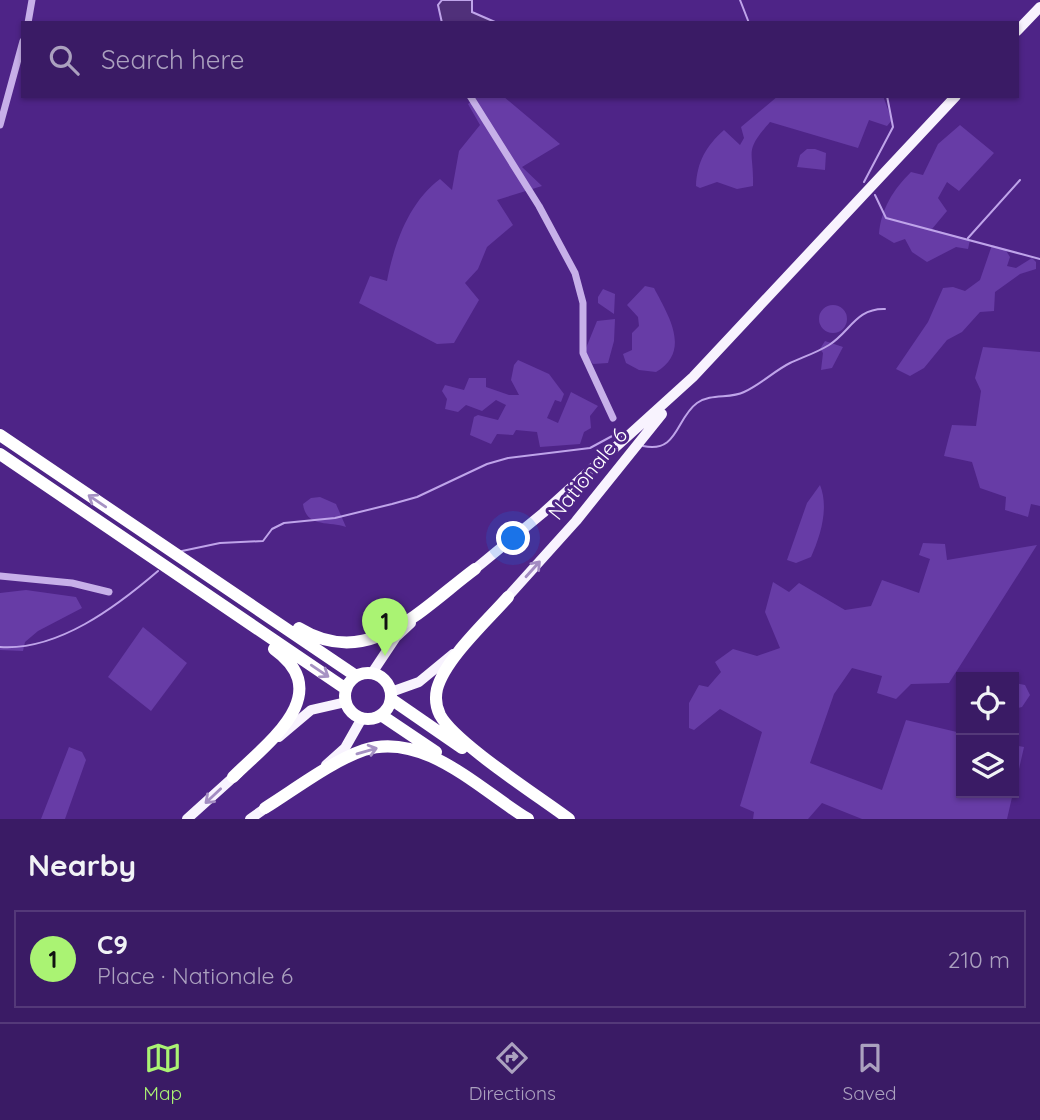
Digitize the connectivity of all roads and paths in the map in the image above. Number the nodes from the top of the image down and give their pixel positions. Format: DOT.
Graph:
graph roads {
  1 [pos="32,0"];
  2 [pos="1040,7"];
  3 [pos="28,21"];
  4 [pos="1019,30"];
  5 [pos="21,48"];
  6 [pos="471,98"];
  7 [pos="954,98"];
  8 [pos="0,125"];
  9 [pos="685,384"];
  10 [pos="612,418"];
  11 [pos="0,435"];
  12 [pos="0,454"];
  13 [pos="124,519"];
  14 [pos="112,532"];
  15 [pos="475,569"];
  16 [pos="0,576"];
  17 [pos="109,593"];
  18 [pos="508,597"];
  19 [pos="372,673"];
  20 [pos="356,676"];
  21 [pos="391,695"];
  22 [pos="346,696"];
  23 [pos="381,715"];
  24 [pos="362,718"];
  25 [pos="233,777"];
  26 [pos="265,808"];
  27 [pos="187,819"];
  28 [pos="250,819"];
  29 [pos="528,819"];
  30 [pos="535,819"];
  31 [pos="567,819"];
  1 -- 3 [label="street"];
  2 -- 4 [label="main road"];
  5 -- 8 [label="street"];
  6 -- 10 [label="street"];
  7 -- 9 [label="main road, Nationale 6"];
  9 -- 15 [label="main road, Nationale 6"];
  18 -- 9 [label="main road, Nationale 6, one-way"];
  13 -- 11 [label="highway, one-way"];
  12 -- 14 [label="highway"];
  13 -- 15 [label="highway"];
  13 -- 20 [label="highway"];
  14 -- 22 [label="highway, one-way"];
  14 -- 25 [label="highway"];
  15 -- 19 [label="main road, Nationale 6"];
  16 -- 17 [label="street"];
  18 -- 21 [label="main road, Nationale 6"];
  18 -- 31 [label="highway"];
  19 -- 20 [label="highway"];
  19 -- 21 [label="highway"];
  20 -- 22 [label="highway"];
  21 -- 23 [label="highway"];
  21 -- 31 [label="highway"];
  22 -- 24 [label="highway"];
  22 -- 25 [label="main road"];
  23 -- 24 [label="highway"];
  23 -- 30 [label="highway"];
  24 -- 26 [label="main road"];
  25 -- 27 [label="main road, one-way"];
  26 -- 28 [label="main road"];
  26 -- 29 [label="highway, one-way"];
}
